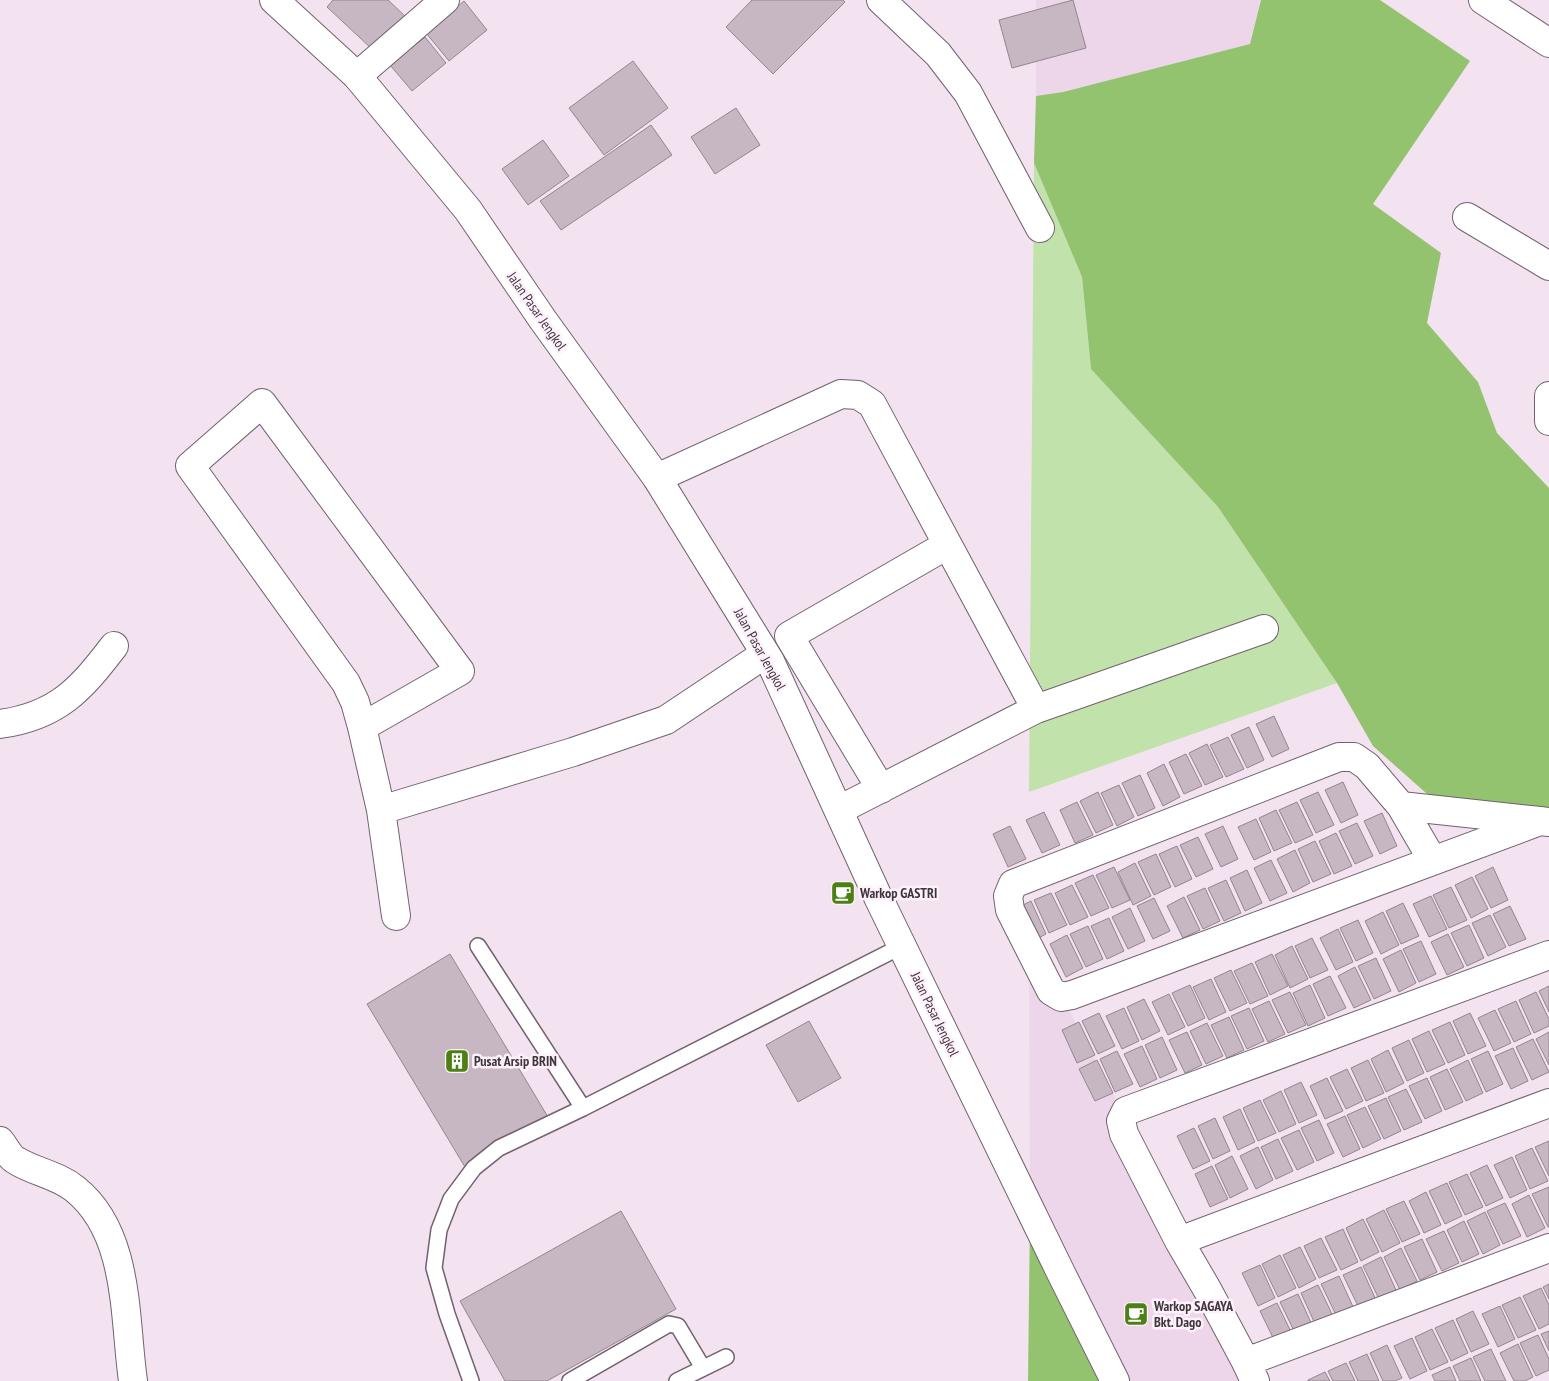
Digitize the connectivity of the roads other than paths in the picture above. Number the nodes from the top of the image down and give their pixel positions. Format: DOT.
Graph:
graph roads {
  1 [pos="274,0"];
  2 [pos="445,0"];
  3 [pos="881,0"];
  4 [pos="1483,0"];
  5 [pos="1549,43"];
  6 [pos="357,76"];
  7 [pos="1467,217"];
  8 [pos="1040,228"];
  9 [pos="1549,266"];
  10 [pos="1549,396"];
  11 [pos="1549,421"];
  12 [pos="657,478"];
  13 [pos="947,545"];
  14 [pos="1264,629"];
  15 [pos="114,646"];
  16 [pos="766,654"];
  17 [pos="1036,709"];
  18 [pos="0,724"];
  19 [pos="362,727"];
  20 [pos="881,789"];
  21 [pos="1402,806"];
  22 [pos="381,810"];
  23 [pos="839,810"];
  24 [pos="1544,822"];
  25 [pos="1433,861"];
  26 [pos="396,916"];
  27 [pos="478,946"];
  28 [pos="902,946"];
  29 [pos="1549,955"];
  30 [pos="1549,1103"];
  31 [pos="583,1108"];
  32 [pos="0,1141"];
  33 [pos="1179,1241"];
  34 [pos="1549,1248"];
  35 [pos="726,1357"];
  36 [pos="704,1368"];
  37 [pos="1250,1371"];
  38 [pos="133,1381"];
  39 [pos="471,1381"];
  40 [pos="570,1381"];
  41 [pos="677,1381"];
  42 [pos="1115,1381"];
  1 -- 6 [label="street, Jalan Pasar Jengkol"];
  2 -- 6 [label="street"];
  3 -- 8 [label="street"];
  4 -- 5 [label="street"];
  6 -- 12 [label="street, Jalan Pasar Jengkol"];
  7 -- 9 [label="street"];
  10 -- 11 [label="street"];
  12 -- 13 [label="street"];
  12 -- 16 [label="street, Jalan Pasar Jengkol"];
  13 -- 17 [label="street"];
  13 -- 20 [label="street"];
  14 -- 17 [label="street"];
  15 -- 18 [label="street"];
  16 -- 22 [label="street"];
  16 -- 23 [label="street, Jalan Pasar Jengkol"];
  17 -- 20 [label="street"];
  19 -- 19 [label="street"];
  19 -- 22 [label="street"];
  20 -- 23 [label="street"];
  21 -- 24 [label="street"];
  21 -- 25 [label="street"];
  21 -- 25 [label="street"];
  22 -- 26 [label="street"];
  23 -- 28 [label="street, Jalan Pasar Jengkol"];
  24 -- 25 [label="street"];
  27 -- 31 [label="lane"];
  28 -- 31 [label="lane"];
  28 -- 42 [label="street, Jalan Pasar Jengkol"];
  29 -- 33 [label="street"];
  30 -- 33 [label="street"];
  31 -- 39 [label="lane"];
  32 -- 38 [label="street"];
  33 -- 37 [label="street"];
  34 -- 37 [label="street"];
  35 -- 36 [label="lane"];
  36 -- 40 [label="lane"];
  36 -- 41 [label="lane"];
}
